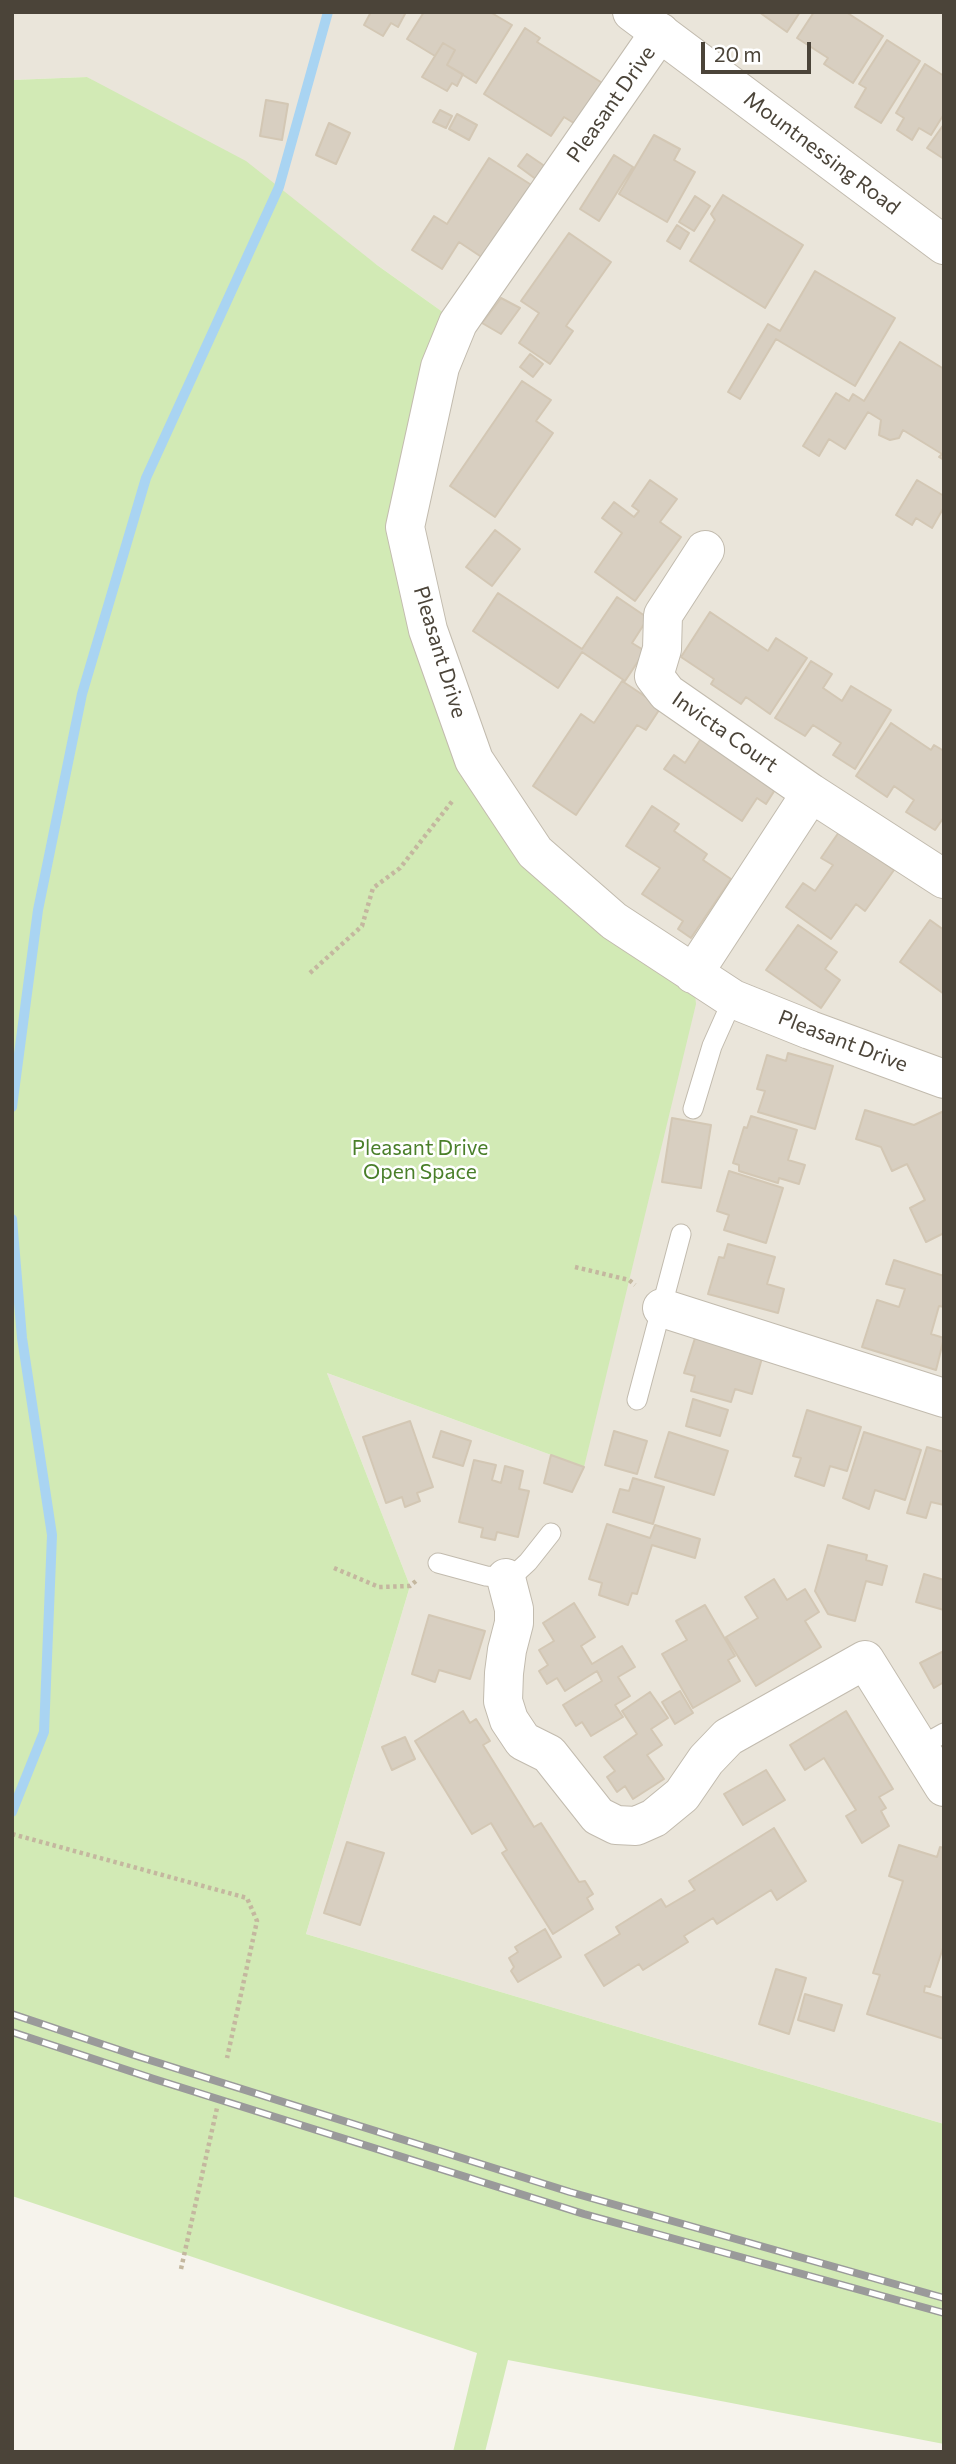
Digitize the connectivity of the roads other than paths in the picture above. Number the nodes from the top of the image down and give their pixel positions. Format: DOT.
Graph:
graph roads {
  1 [pos="646,22"];
  2 [pos="944,245"];
  3 [pos="705,550"];
  4 [pos="811,793"];
  5 [pos="944,879"];
  6 [pos="693,974"];
  7 [pos="733,999"];
  8 [pos="944,1079"];
  9 [pos="693,1109"];
  10 [pos="681,1234"];
  11 [pos="662,1308"];
  12 [pos="944,1398"];
  13 [pos="637,1400"];
  14 [pos="551,1533"];
  15 [pos="438,1563"];
  16 [pos="506,1578"];
  17 [pos="932,1740"];
  18 [pos="944,1787"];
  1 -- 2 [label="street, Mountnessing Road"];
  1 -- 6 [label="street, Pleasant Drive"];
  3 -- 4 [label="street, Invicta Court"];
  4 -- 5 [label="street, Invicta Court"];
  4 -- 6 [label="street"];
  6 -- 7 [label="street, Pleasant Drive"];
  7 -- 8 [label="street, Pleasant Drive"];
  7 -- 9 [label="lane"];
  10 -- 11 [label="lane"];
  11 -- 12 [label="street"];
  11 -- 13 [label="lane"];
  14 -- 16 [label="lane"];
  15 -- 16 [label="lane"];
  16 -- 17 [label="street"];
  17 -- 18 [label="street"];
}
